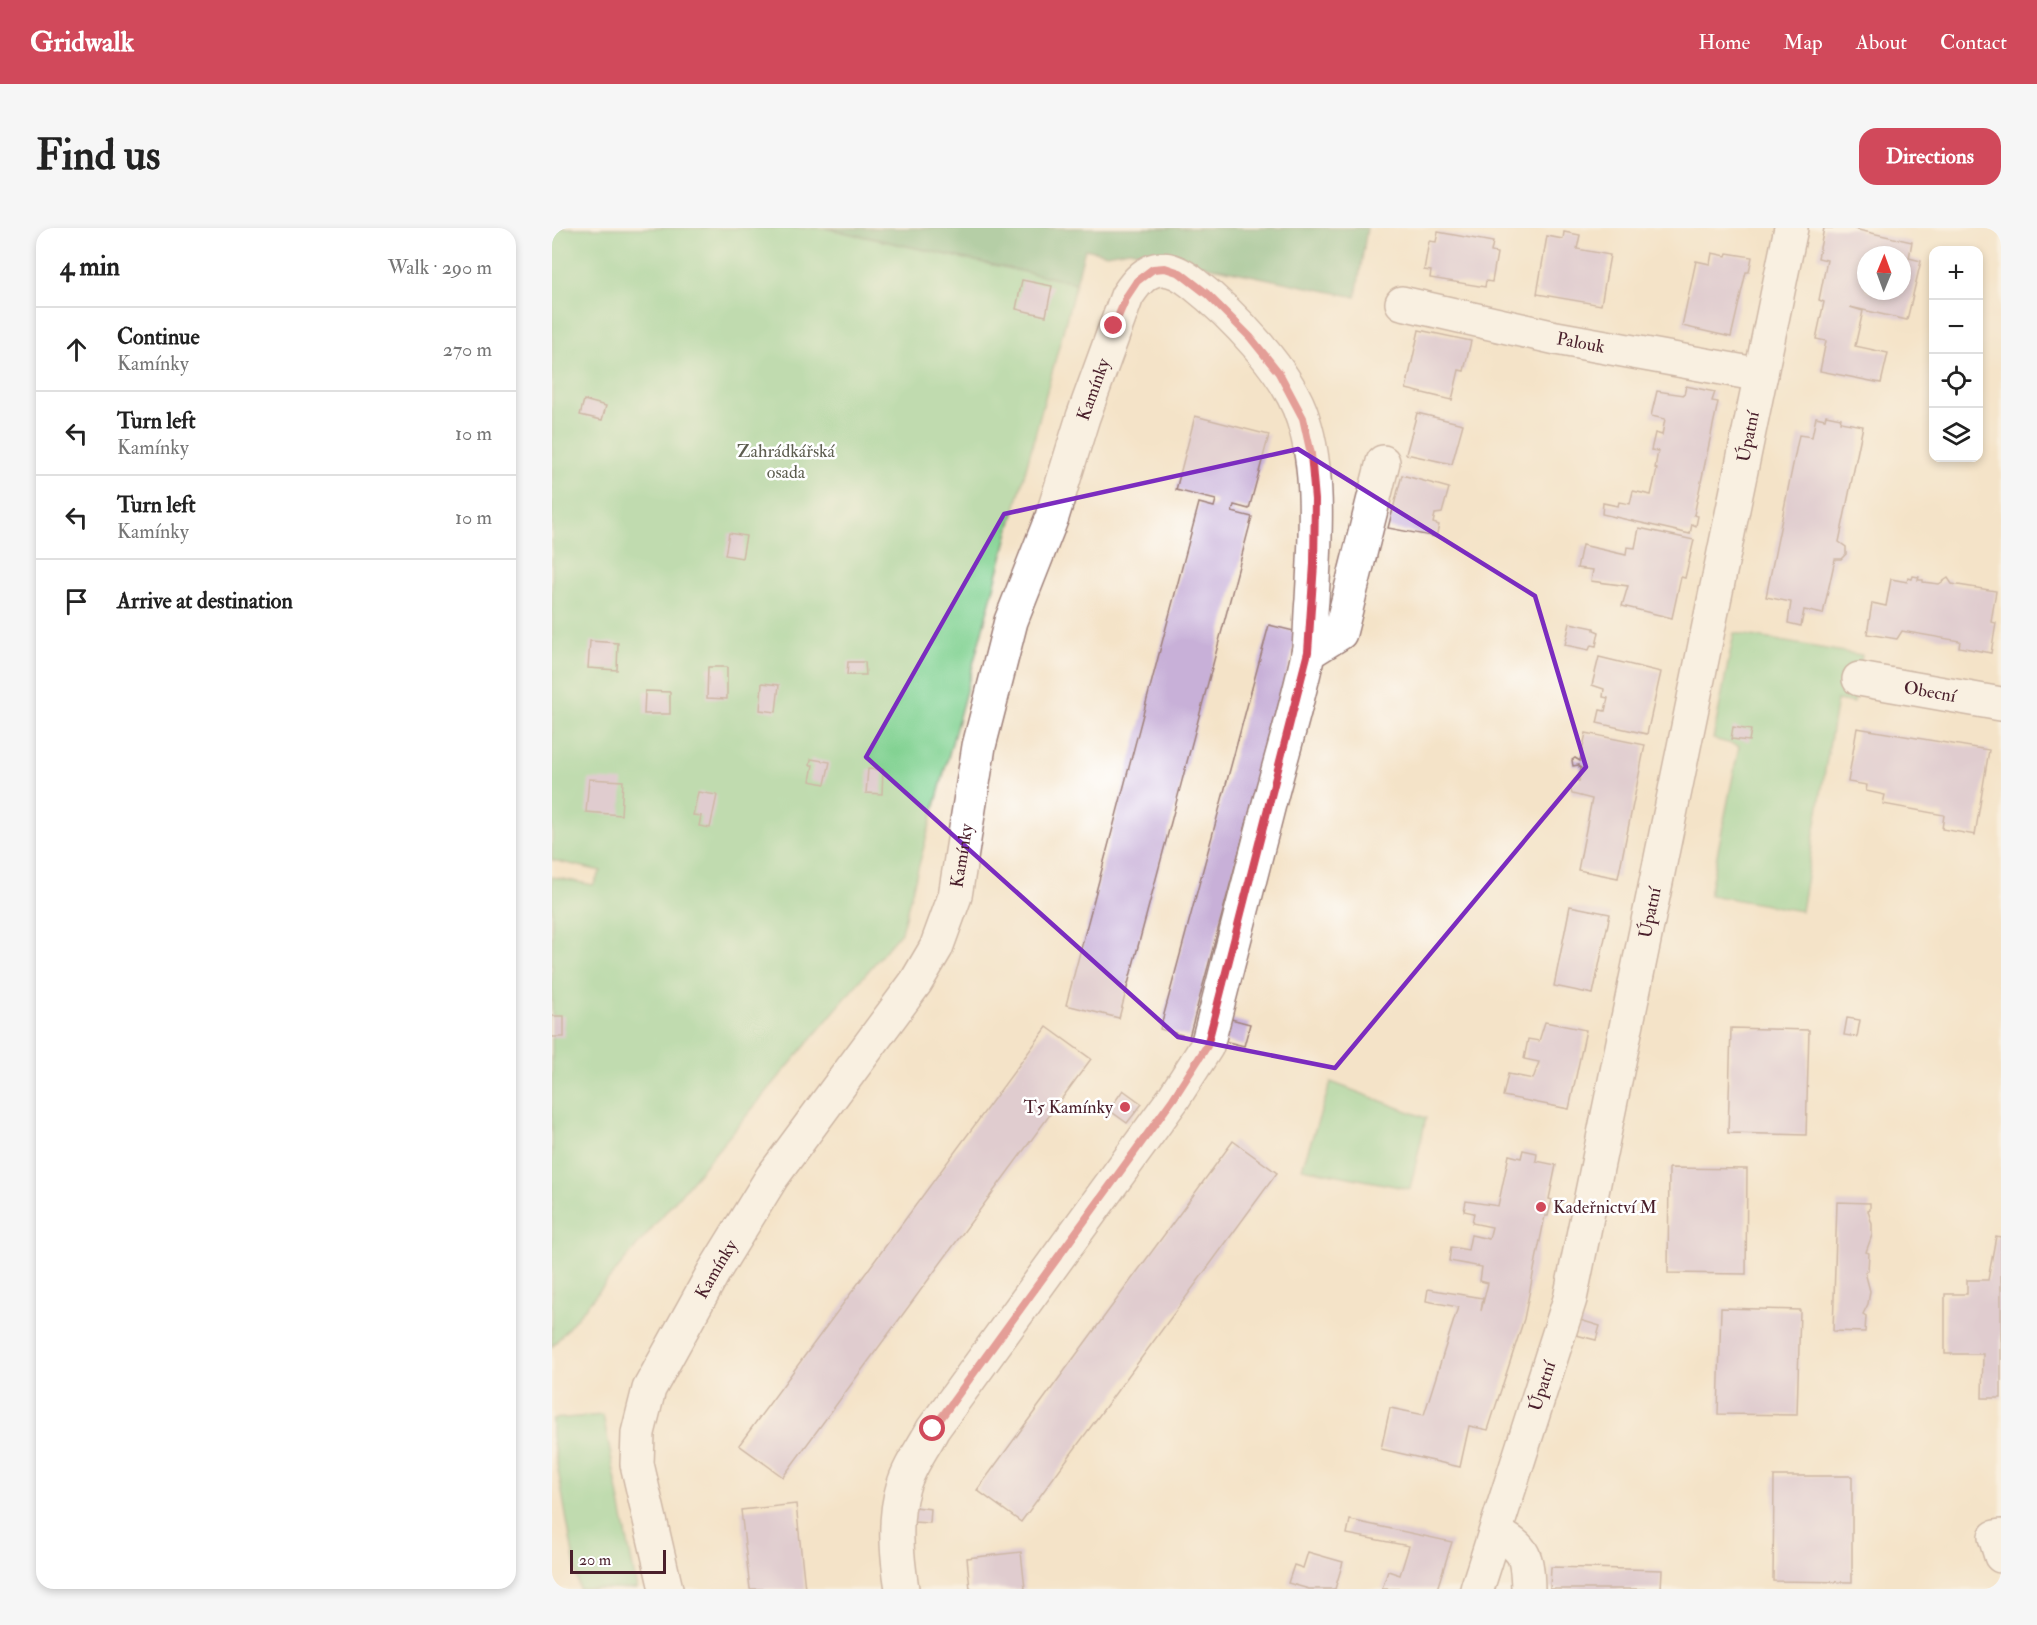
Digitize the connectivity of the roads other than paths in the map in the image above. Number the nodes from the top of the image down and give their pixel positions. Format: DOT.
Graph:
graph roads {
  1 [pos="1791,228"];
  2 [pos="1402,303"];
  3 [pos="1761,375"];
  4 [pos="1383,462"];
  5 [pos="1308,652"];
  6 [pos="1859,679"];
  7 [pos="2001,704"];
  8 [pos="1496,1533"];
  9 [pos="2001,1536"];
  10 [pos="2001,1556"];
  11 [pos="666,1589"];
  12 [pos="902,1589"];
  13 [pos="1478,1589"];
  14 [pos="1528,1589"];
  1 -- 3 [label="street, Úpatní"];
  2 -- 3 [label="street, Palouk"];
  3 -- 8 [label="street, Úpatní"];
  4 -- 5 [label="street"];
  5 -- 11 [label="street, Kamínky"];
  5 -- 12 [label="street, Kamínky"];
  6 -- 7 [label="street, Obecní"];
  8 -- 13 [label="street, Úpatní"];
  8 -- 14 [label="street"];
  9 -- 10 [label="street"];
}
